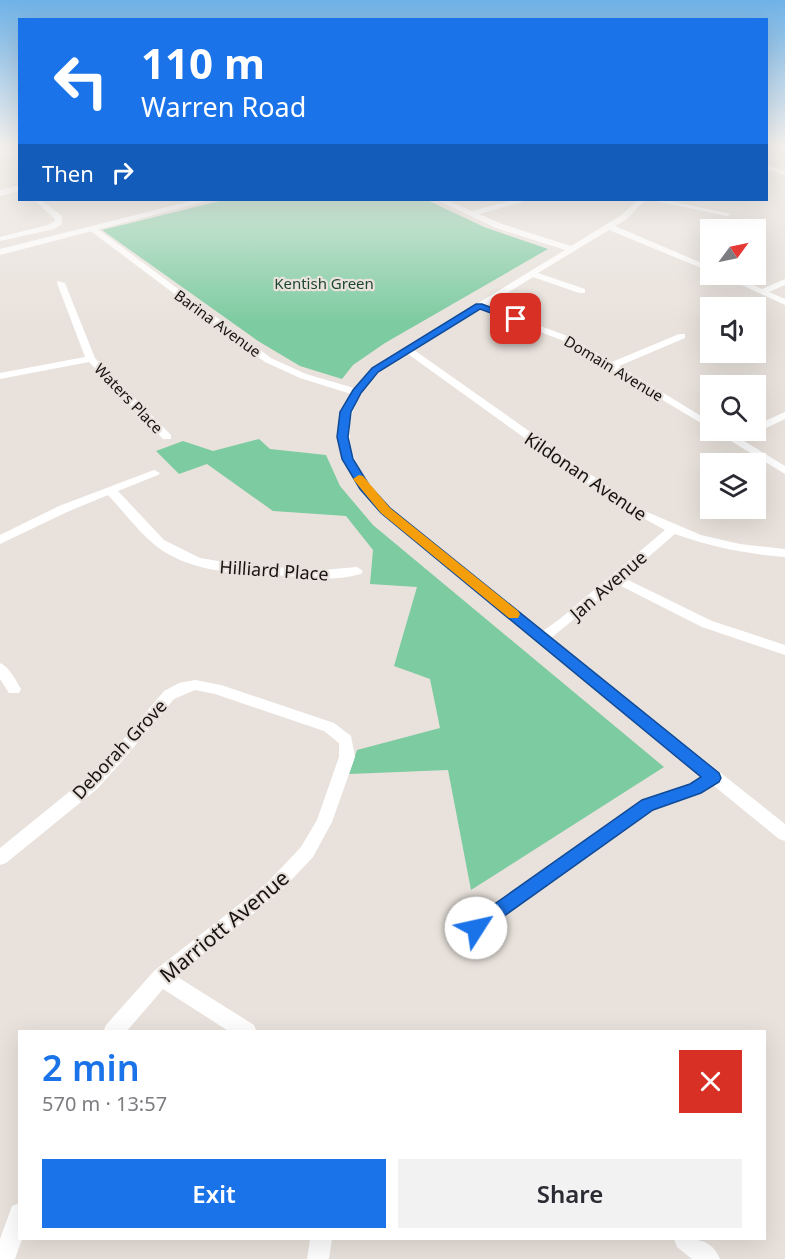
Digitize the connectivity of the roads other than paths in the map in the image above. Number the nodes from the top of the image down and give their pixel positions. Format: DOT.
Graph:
graph roads {
  1 [pos="43,205"];
  2 [pos="187,205"];
  3 [pos="451,205"];
  4 [pos="503,205"];
  5 [pos="638,205"];
  6 [pos="679,205"];
  7 [pos="471,214"];
  8 [pos="727,214"];
  9 [pos="610,226"];
  10 [pos="92,229"];
  11 [pos="0,239"];
  12 [pos="571,249"];
  13 [pos="0,252"];
  14 [pos="700,265"];
  15 [pos="531,274"];
  16 [pos="785,282"];
  17 [pos="61,283"];
  18 [pos="746,285"];
  19 [pos="582,291"];
  20 [pos="762,292"];
  21 [pos="785,302"];
  22 [pos="479,306"];
  23 [pos="682,336"];
  24 [pos="408,350"];
  25 [pos="91,359"];
  26 [pos="612,366"];
  27 [pos="0,376"];
  28 [pos="356,392"];
  29 [pos="785,415"];
  30 [pos="700,419"];
  31 [pos="766,424"];
  32 [pos="166,437"];
  33 [pos="736,441"];
  34 [pos="785,471"];
  35 [pos="154,473"];
  36 [pos="110,490"];
  37 [pos="672,530"];
  38 [pos="0,540"];
  39 [pos="785,553"];
  40 [pos="357,571"];
  41 [pos="616,579"];
  42 [pos="542,638"];
  43 [pos="785,650"];
  44 [pos="0,668"];
  45 [pos="184,687"];
  46 [pos="14,688"];
  47 [pos="713,778"];
  48 [pos="785,834"];
  49 [pos="0,858"];
  50 [pos="476,928"];
  51 [pos="161,978"];
  52 [pos="115,1030"];
  53 [pos="244,1030"];
  54 [pos="18,1220"];
  55 [pos="321,1240"];
  56 [pos="686,1240"];
  57 [pos="4,1259"];
  58 [pos="318,1259"];
  59 [pos="709,1259"];
  1 -- 11 [label="street"];
  2 -- 10 [label="main road"];
  3 -- 7 [label="street"];
  4 -- 7 [label="street"];
  5 -- 9 [label="street"];
  6 -- 8 [label="street"];
  7 -- 12 [label="street"];
  9 -- 12 [label="street"];
  9 -- 14 [label="street"];
  10 -- 13 [label="main road"];
  10 -- 28 [label="street, Barina Avenue"];
  12 -- 15 [label="street"];
  15 -- 19 [label="street"];
  15 -- 22 [label="street"];
  16 -- 20 [label="street"];
  17 -- 25 [label="street, Waters Place"];
  18 -- 20 [label="street"];
  20 -- 21 [label="street"];
  22 -- 24 [label="street"];
  22 -- 26 [label="street, Domain Avenue"];
  23 -- 26 [label="street"];
  24 -- 28 [label="street"];
  24 -- 37 [label="street, Kildonan Avenue"];
  25 -- 27 [label="street, Waters Place"];
  25 -- 32 [label="street, Waters Place"];
  26 -- 30 [label="street, Domain Avenue"];
  28 -- 42 [label="street"];
  29 -- 31 [label="street"];
  33 -- 34 [label="street"];
  35 -- 36 [label="street"];
  36 -- 38 [label="street"];
  36 -- 40 [label="street, Hilliard Place"];
  37 -- 39 [label="street, Kildonan Avenue"];
  37 -- 41 [label="street, Jan Avenue"];
  41 -- 42 [label="street, Jan Avenue"];
  41 -- 43 [label="street"];
  42 -- 47 [label="street"];
  44 -- 46 [label="street"];
  45 -- 49 [label="street, Deborah Grove"];
  45 -- 51 [label="street, Marriott Avenue"];
  47 -- 48 [label="street"];
  47 -- 50 [label="lane"];
  51 -- 52 [label="street, Marriott Avenue"];
  51 -- 53 [label="street"];
  54 -- 57 [label="street"];
  55 -- 58 [label="street"];
  56 -- 59 [label="street"];
}
